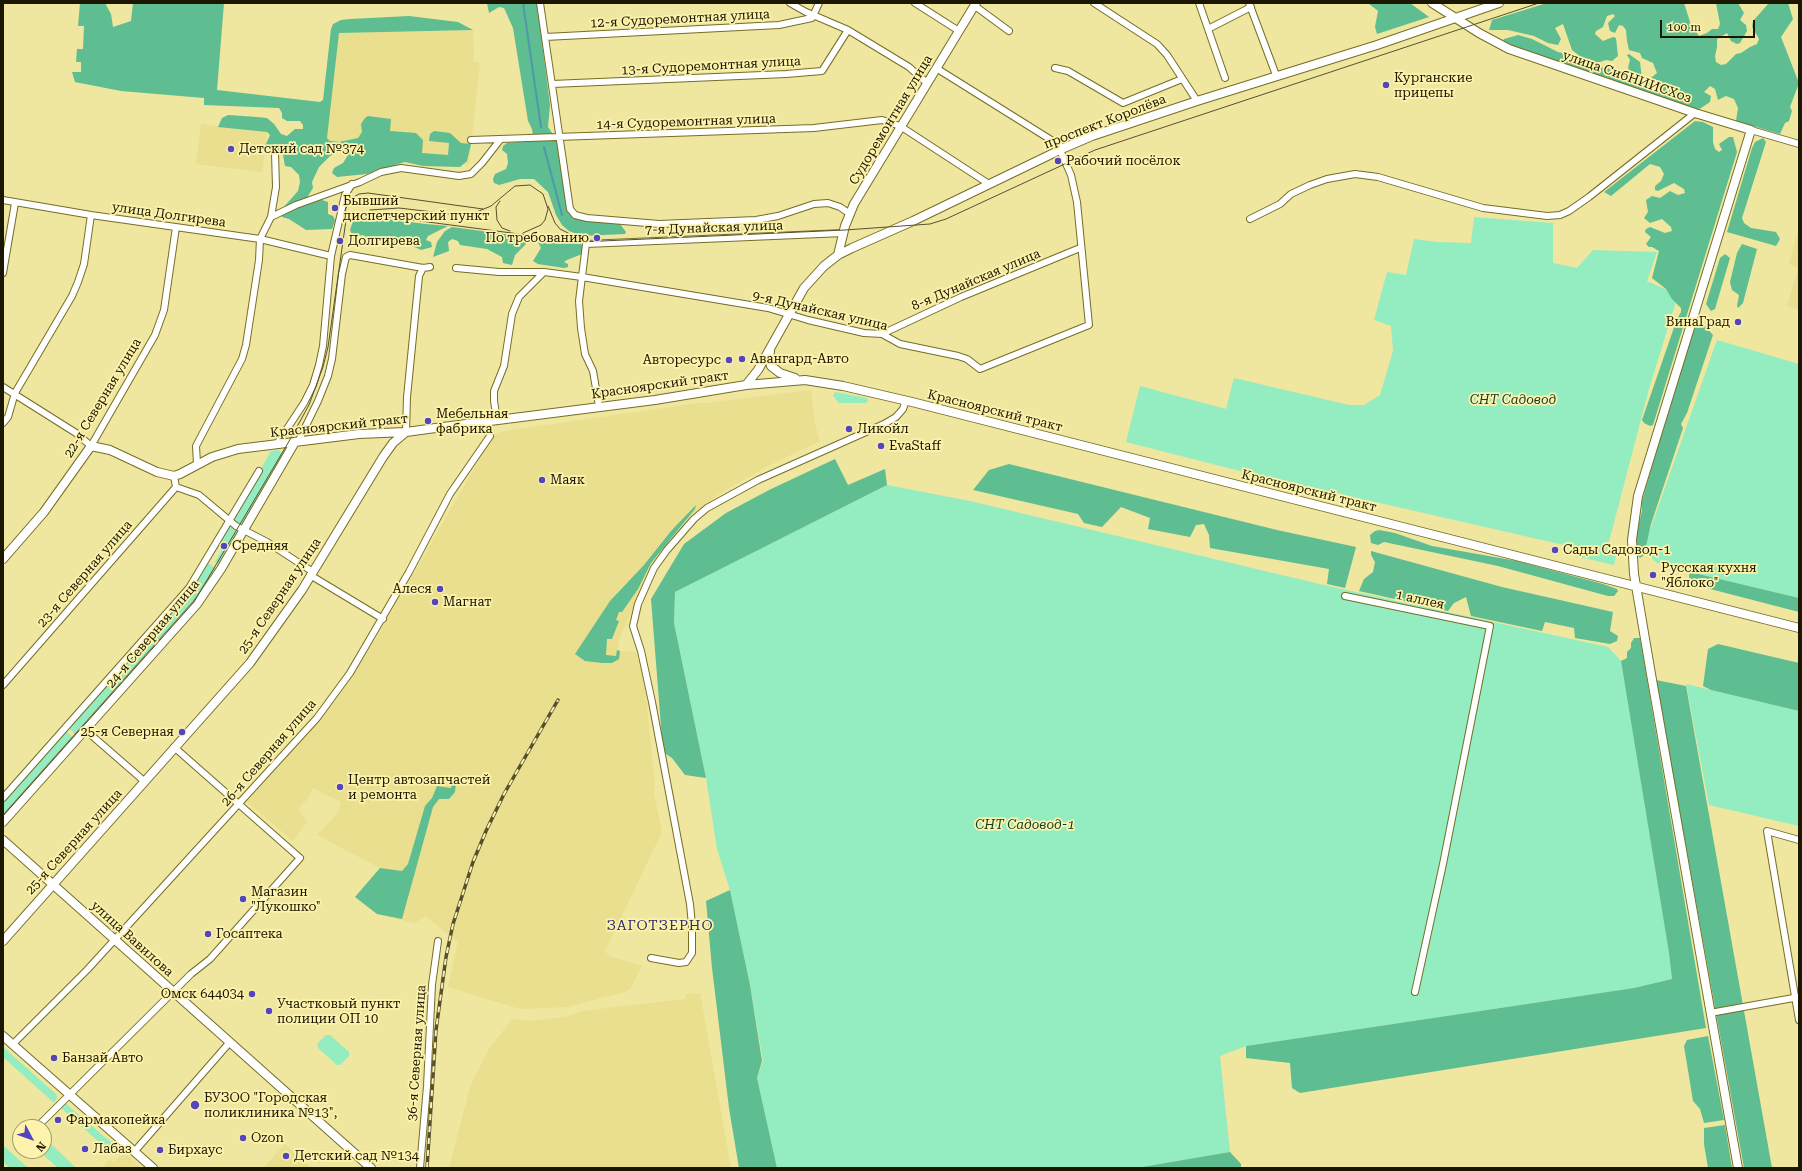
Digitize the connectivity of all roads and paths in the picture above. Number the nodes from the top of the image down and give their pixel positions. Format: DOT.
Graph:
graph roads {
  1 [pos="540,3"];
  2 [pos="790,3"];
  3 [pos="819,3"];
  4 [pos="915,3"];
  5 [pos="1094,3"];
  6 [pos="1199,3"];
  7 [pos="1432,3"];
  8 [pos="1499,3"];
  9 [pos="975,4"];
  10 [pos="1250,5"];
  11 [pos="814,16"];
  12 [pos="1455,18"];
  13 [pos="1208,29"];
  14 [pos="848,30"];
  15 [pos="959,31"];
  16 [pos="1010,31"];
  17 [pos="545,37"];
  18 [pos="936,68"];
  19 [pos="1055,68"];
  20 [pos="1276,75"];
  21 [pos="1225,78"];
  22 [pos="1182,80"];
  23 [pos="927,83"];
  24 [pos="552,84"];
  25 [pos="1197,101"];
  26 [pos="1695,113"];
  27 [pos="900,126"];
  28 [pos="1751,130"];
  29 [pos="560,137"];
  30 [pos="471,140"];
  31 [pos="500,140"];
  32 [pos="1799,144"];
  33 [pos="1062,149"];
  34 [pos="274,153"];
  35 [pos="352,184"];
  36 [pos="989,184"];
  37 [pos="3,200"];
  38 [pos="16,203"];
  39 [pos="850,214"];
  40 [pos="91,215"];
  41 [pos="271,217"];
  42 [pos="1250,219"];
  43 [pos="176,227"];
  44 [pos="844,233"];
  45 [pos="260,239"];
  46 [pos="1080,248"];
  47 [pos="838,255"];
  48 [pos="331,256"];
  49 [pos="456,268"];
  50 [pos="544,272"];
  51 [pos="3,273"];
  52 [pos="582,277"];
  53 [pos="788,314"];
  54 [pos="882,334"];
  55 [pos="771,346"];
  56 [pos="805,380"];
  57 [pos="746,385"];
  58 [pos="3,387"];
  59 [pos="15,393"];
  60 [pos="906,400"];
  61 [pos="600,406"];
  62 [pos="497,420"];
  63 [pos="3,424"];
  64 [pos="406,432"];
  65 [pos="490,436"];
  66 [pos="296,442"];
  67 [pos="277,444"];
  68 [pos="91,446"];
  69 [pos="197,464"];
  70 [pos="259,471"];
  71 [pos="174,476"];
  72 [pos="176,488"];
  73 [pos="230,521"];
  74 [pos="242,531"];
  75 [pos="3,559"];
  76 [pos="312,574"];
  77 [pos="1636,586"];
  78 [pos="1346,596"];
  79 [pos="383,619"];
  80 [pos="1799,628"];
  81 [pos="3,685"];
  82 [pos="90,734"];
  83 [pos="174,747"];
  84 [pos="144,781"];
  85 [pos="3,798"];
  86 [pos="239,804"];
  87 [pos="3,822"];
  88 [pos="3,840"];
  89 [pos="1799,840"];
  90 [pos="53,884"];
  91 [pos="115,940"];
  92 [pos="3,941"];
  93 [pos="438,941"];
  94 [pos="651,958"];
  95 [pos="174,992"];
  96 [pos="1415,992"];
  97 [pos="1797,998"];
  98 [pos="1710,1013"];
  99 [pos="1799,1020"];
  100 [pos="3,1036"];
  101 [pos="230,1042"];
  102 [pos="12,1045"];
  103 [pos="70,1095"];
  104 [pos="45,1119"];
  105 [pos="134,1152"];
  106 [pos="152,1168"];
  107 [pos="371,1168"];
  108 [pos="420,1168"];
  109 [pos="1738,1168"];
  1 -- 17 [label="street"];
  2 -- 11 [label="street"];
  3 -- 11 [label="street"];
  4 -- 15 [label="street"];
  5 -- 22 [label="street"];
  6 -- 13 [label="street"];
  7 -- 12 [label="main road, улица СибНИИСХоз"];
  8 -- 12 [label="main road, проспект Королёва"];
  9 -- 15 [label="main road, Судоремонтная улица"];
  9 -- 16 [label="street"];
  10 -- 13 [label="street"];
  10 -- 20 [label="street"];
  11 -- 14 [label="street"];
  11 -- 17 [label="street, 12-я Судоремонтная улица"];
  12 -- 20 [label="main road, проспект Королёва"];
  12 -- 26 [label="main road, улица СибНИИСХоз"];
  13 -- 21 [label="street"];
  14 -- 23 [label="street"];
  14 -- 24 [label="street, 13-я Судоремонтная улица"];
  15 -- 18 [label="main road, Судоремонтная улица"];
  17 -- 24 [label="street"];
  18 -- 23 [label="main road, Судоремонтная улица"];
  18 -- 33 [label="street"];
  19 -- 22 [label="street"];
  20 -- 25 [label="main road, проспект Королёва"];
  22 -- 25 [label="street"];
  23 -- 27 [label="main road, Судоремонтная улица"];
  24 -- 29 [label="street"];
  25 -- 33 [label="main road, проспект Королёва"];
  26 -- 28 [label="main road, улица СибНИИСХоз"];
  26 -- 42 [label="street"];
  27 -- 29 [label="street, 14-я Судоремонтная улица"];
  27 -- 36 [label="street, 14-я Судоремонтная улица"];
  27 -- 39 [label="main road, Судоремонтная улица"];
  28 -- 32 [label="street, улица СибНИИСХоз"];
  28 -- 77 [label="main road"];
  29 -- 31 [label="street, 14-я Судоремонтная улица"];
  29 -- 39 [label="street"];
  30 -- 31 [label="street, 14-я Судоремонтная улица"];
  31 -- 35 [label="street"];
  33 -- 36 [label="main road, проспект Королёва"];
  33 -- 46 [label="street"];
  34 -- 41 [label="street"];
  35 -- 41 [label="street"];
  35 -- 48 [label="street"];
  36 -- 47 [label="main road, проспект Королёва"];
  37 -- 38 [label="street, улица Долгирева"];
  38 -- 40 [label="street, улица Долгирева"];
  38 -- 51 [label="street"];
  39 -- 44 [label="main road, Судоремонтная улица"];
  40 -- 43 [label="street, улица Долгирева"];
  40 -- 59 [label="street"];
  41 -- 45 [label="street"];
  43 -- 45 [label="street, улица Долгирева"];
  43 -- 68 [label="street, 22-я Северная улица"];
  44 -- 47 [label="main road, Судоремонтная улица"];
  44 -- 52 [label="street, 7-я Дунайская улица"];
  45 -- 48 [label="street, улица Долгирева"];
  45 -- 69 [label="street"];
  46 -- 54 [label="street, 8-я Дунайская улица"];
  46 -- 54 [label="street, 9-я Дунайская улица"];
  47 -- 53 [label="main road, проспект Королёва"];
  48 -- 67 [label="street"];
  49 -- 50 [label="street"];
  50 -- 52 [label="street"];
  50 -- 62 [label="street"];
  52 -- 53 [label="street, 9-я Дунайская улица"];
  52 -- 61 [label="street"];
  53 -- 54 [label="street, 9-я Дунайская улица"];
  53 -- 55 [label="main road, проспект Королёва"];
  55 -- 56 [label="main road"];
  55 -- 57 [label="main road, проспект Королёва"];
  56 -- 57 [label="main road, Красноярский тракт"];
  56 -- 60 [label="main road, Красноярский тракт"];
  57 -- 61 [label="main road, Красноярский тракт"];
  58 -- 59 [label="street"];
  59 -- 63 [label="street"];
  59 -- 68 [label="street"];
  60 -- 77 [label="main road, Красноярский тракт"];
  60 -- 94 [label="street"];
  61 -- 62 [label="main road, Красноярский тракт"];
  62 -- 64 [label="main road, Красноярский тракт"];
  64 -- 66 [label="main road, Красноярский тракт"];
  64 -- 66 [label="street, 24-я Северная улица"];
  64 -- 76 [label="main road, 25-я Северная улица"];
  65 -- 79 [label="street, 26-я Северная улица"];
  66 -- 67 [label="main road, Красноярский тракт"];
  66 -- 74 [label="main road, 24-я Северная улица"];
  67 -- 69 [label="main road, Красноярский тракт"];
  68 -- 71 [label="main road"];
  68 -- 75 [label="main road, 22-я Северная улица"];
  69 -- 71 [label="main road, Красноярский тракт"];
  70 -- 73 [label="street, 24-я Северная улица"];
  71 -- 72 [label="street"];
  72 -- 73 [label="street"];
  72 -- 81 [label="street, 23-я Северная улица"];
  73 -- 74 [label="street"];
  73 -- 85 [label="street, 24-я Северная улица"];
  74 -- 76 [label="street"];
  74 -- 87 [label="main road, 24-я Северная улица"];
  76 -- 79 [label="street"];
  76 -- 83 [label="main road, 25-я Северная улица"];
  77 -- 80 [label="main road, Красноярский тракт"];
  77 -- 98 [label="main road"];
  78 -- 96 [label="street, 1 аллея"];
  79 -- 86 [label="street, 26-я Северная улица"];
  82 -- 84 [label="street"];
  83 -- 84 [label="main road, 25-я Северная улица"];
  83 -- 86 [label="street"];
  84 -- 90 [label="main road, 25-я Северная улица"];
  86 -- 91 [label="street, 26-я Северная улица"];
  86 -- 95 [label="street"];
  88 -- 90 [label="main road, улица Вавилова"];
  89 -- 97 [label="street"];
  90 -- 91 [label="main road, улица Вавилова"];
  90 -- 92 [label="main road, 25-я Северная улица"];
  91 -- 95 [label="main road, улица Вавилова"];
  91 -- 102 [label="street, 26-я Северная улица"];
  93 -- 108 [label="street, 36-я Северная улица"];
  95 -- 101 [label="main road, улица Вавилова"];
  95 -- 103 [label="street"];
  97 -- 98 [label="street"];
  97 -- 99 [label="street"];
  98 -- 109 [label="main road"];
  100 -- 102 [label="main road"];
  101 -- 105 [label="street"];
  101 -- 107 [label="main road, улица Вавилова"];
  102 -- 103 [label="main road"];
  103 -- 104 [label="street"];
  103 -- 105 [label="main road"];
  105 -- 106 [label="main road"];
}
